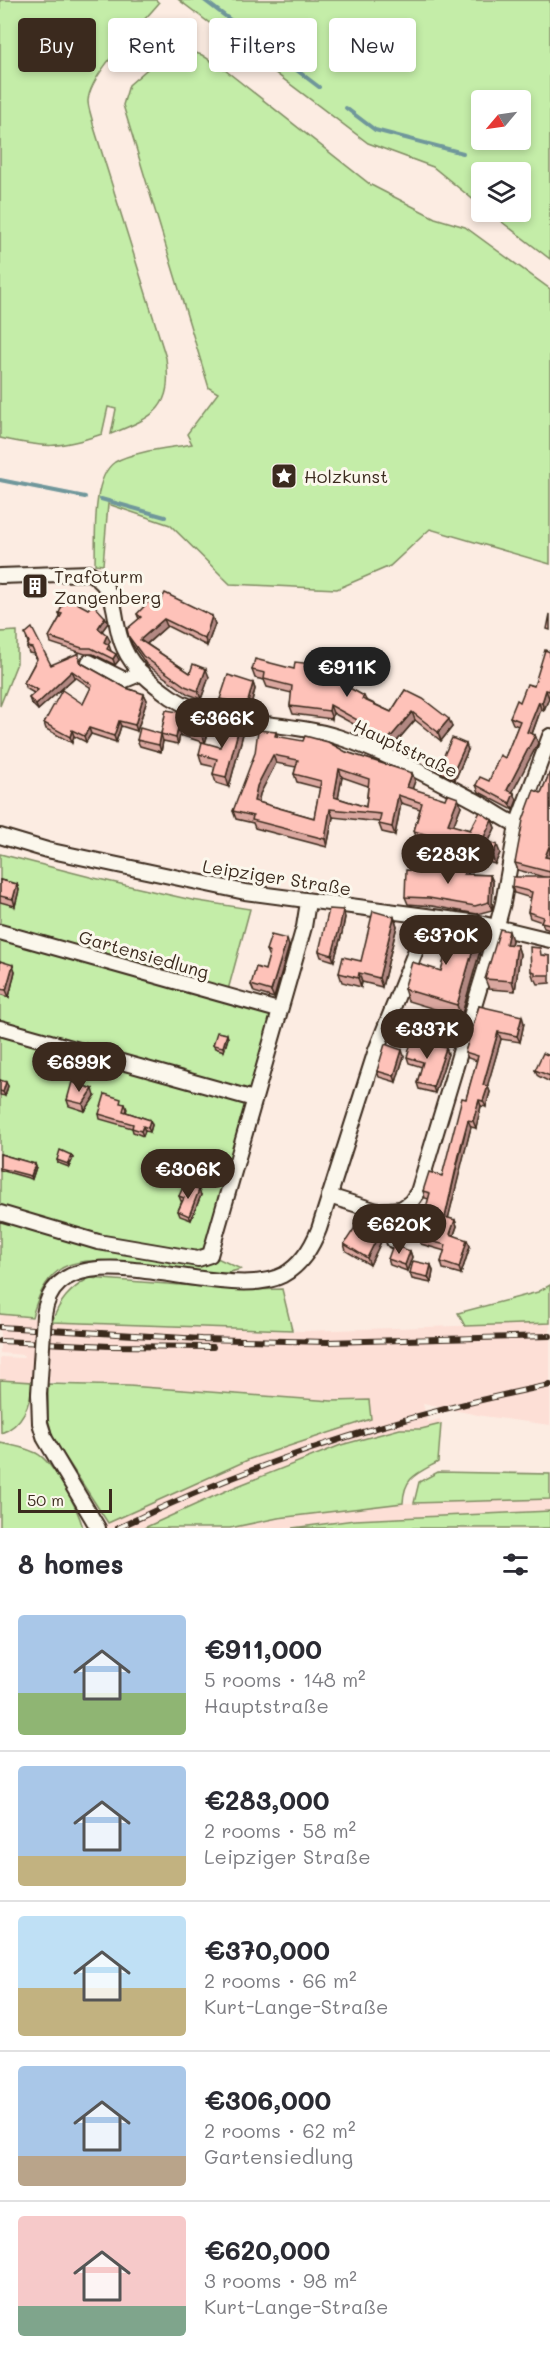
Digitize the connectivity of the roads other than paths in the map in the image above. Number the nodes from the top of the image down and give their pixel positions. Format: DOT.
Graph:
graph roads {
  1 [pos="0,576"];
  2 [pos="89,662"];
  3 [pos="142,673"];
  4 [pos="550,736"];
  5 [pos="517,825"];
  6 [pos="0,836"];
  7 [pos="308,902"];
  8 [pos="424,916"];
  9 [pos="497,927"];
  10 [pos="0,932"];
  11 [pos="550,940"];
  12 [pos="278,1010"];
  13 [pos="0,1028"];
  14 [pos="254,1099"];
  15 [pos="329,1196"];
  16 [pos="401,1209"];
  17 [pos="0,1213"];
  18 [pos="394,1241"];
  19 [pos="98,1528"];
  1 -- 3 [label="street, Hauptstraße"];
  2 -- 3 [label="street"];
  3 -- 5 [label="street, Hauptstraße"];
  4 -- 5 [label="street"];
  5 -- 9 [label="street"];
  6 -- 7 [label="street, Leipziger Straße"];
  7 -- 8 [label="street, Leipziger Straße"];
  7 -- 12 [label="street"];
  8 -- 9 [label="street, Leipziger Straße"];
  8 -- 15 [label="street"];
  9 -- 11 [label="street, Leipziger Straße"];
  9 -- 16 [label="street"];
  10 -- 12 [label="street, Gartensiedlung"];
  12 -- 14 [label="street"];
  13 -- 14 [label="street"];
  14 -- 17 [label="street"];
  15 -- 16 [label="street"];
  15 -- 19 [label="street, bridge"];
  16 -- 18 [label="street"];
}
